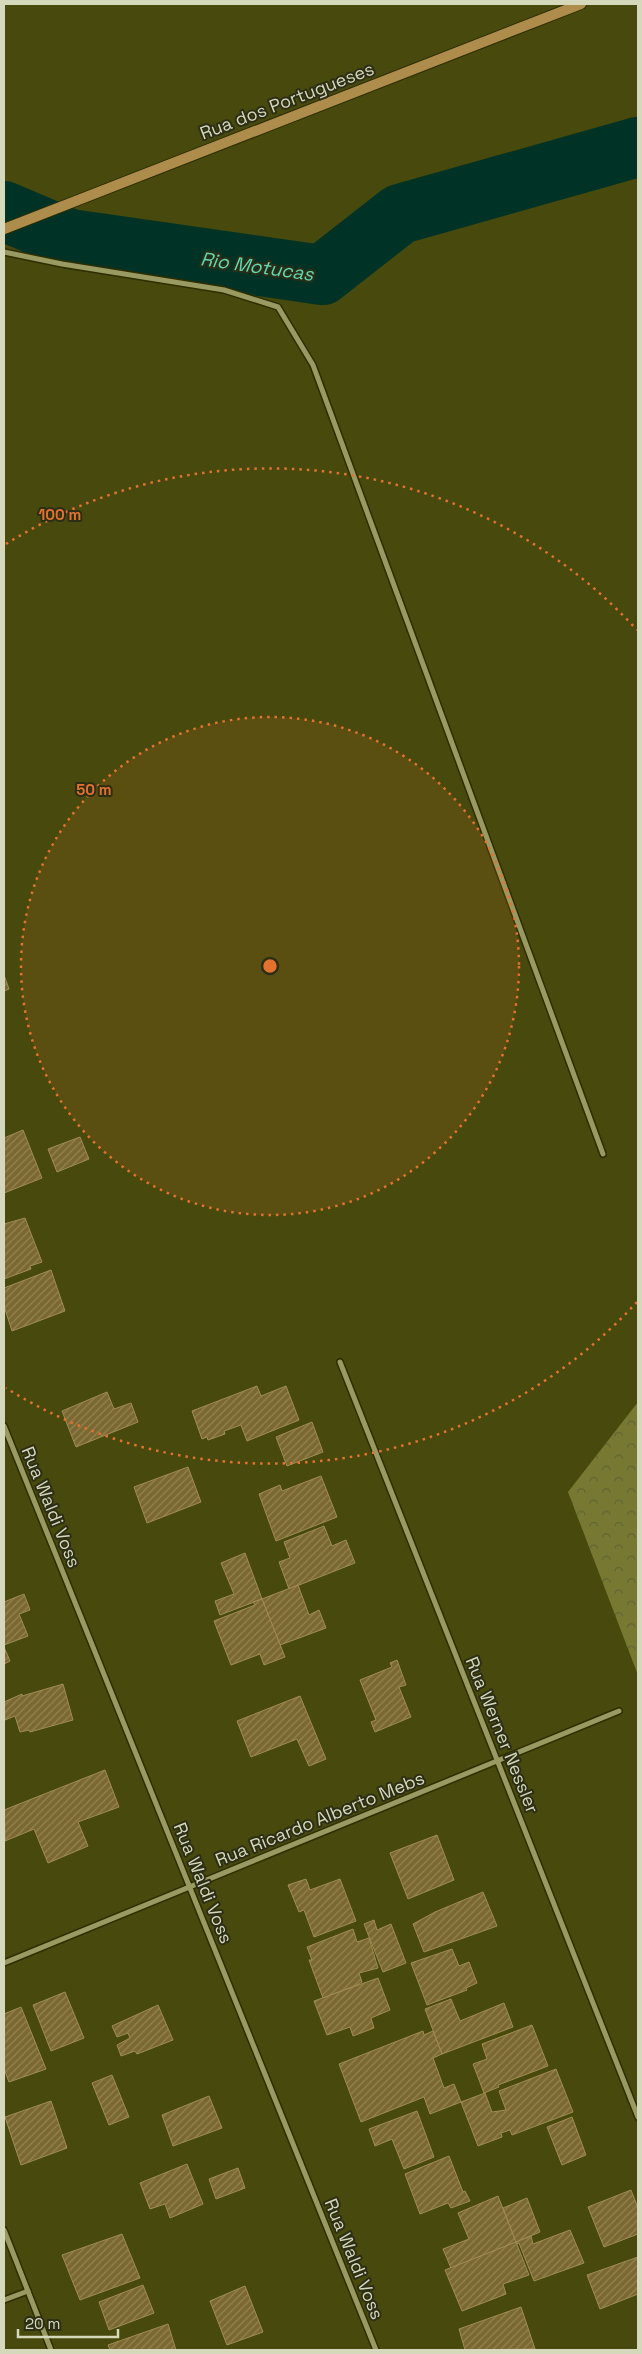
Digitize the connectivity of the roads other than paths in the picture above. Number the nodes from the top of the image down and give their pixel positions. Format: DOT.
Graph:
graph roads {
  1 [pos="581,4"];
  2 [pos="4,229"];
  3 [pos="4,252"];
  4 [pos="603,1154"];
  5 [pos="340,1362"];
  6 [pos="4,1426"];
  7 [pos="619,1711"];
  8 [pos="498,1761"];
  9 [pos="189,1887"];
  10 [pos="4,1963"];
  11 [pos="638,2117"];
  12 [pos="4,2230"];
  13 [pos="28,2291"];
  14 [pos="4,2300"];
  15 [pos="51,2350"];
  16 [pos="376,2350"];
  1 -- 2 [label="street, Rua dos Portugueses"];
  3 -- 4 [label="street"];
  5 -- 8 [label="street, Rua Werner Nessler"];
  6 -- 9 [label="street, Rua Waldi Voss"];
  7 -- 8 [label="street, Rua Ricardo Alberto Mebs"];
  8 -- 9 [label="street, Rua Ricardo Alberto Mebs"];
  8 -- 11 [label="street, Rua Werner Nessler"];
  9 -- 10 [label="street, Rua Ricardo Alberto Mebs"];
  9 -- 16 [label="street, Rua Waldi Voss"];
  12 -- 13 [label="street"];
  13 -- 14 [label="street"];
  13 -- 15 [label="street"];
}
